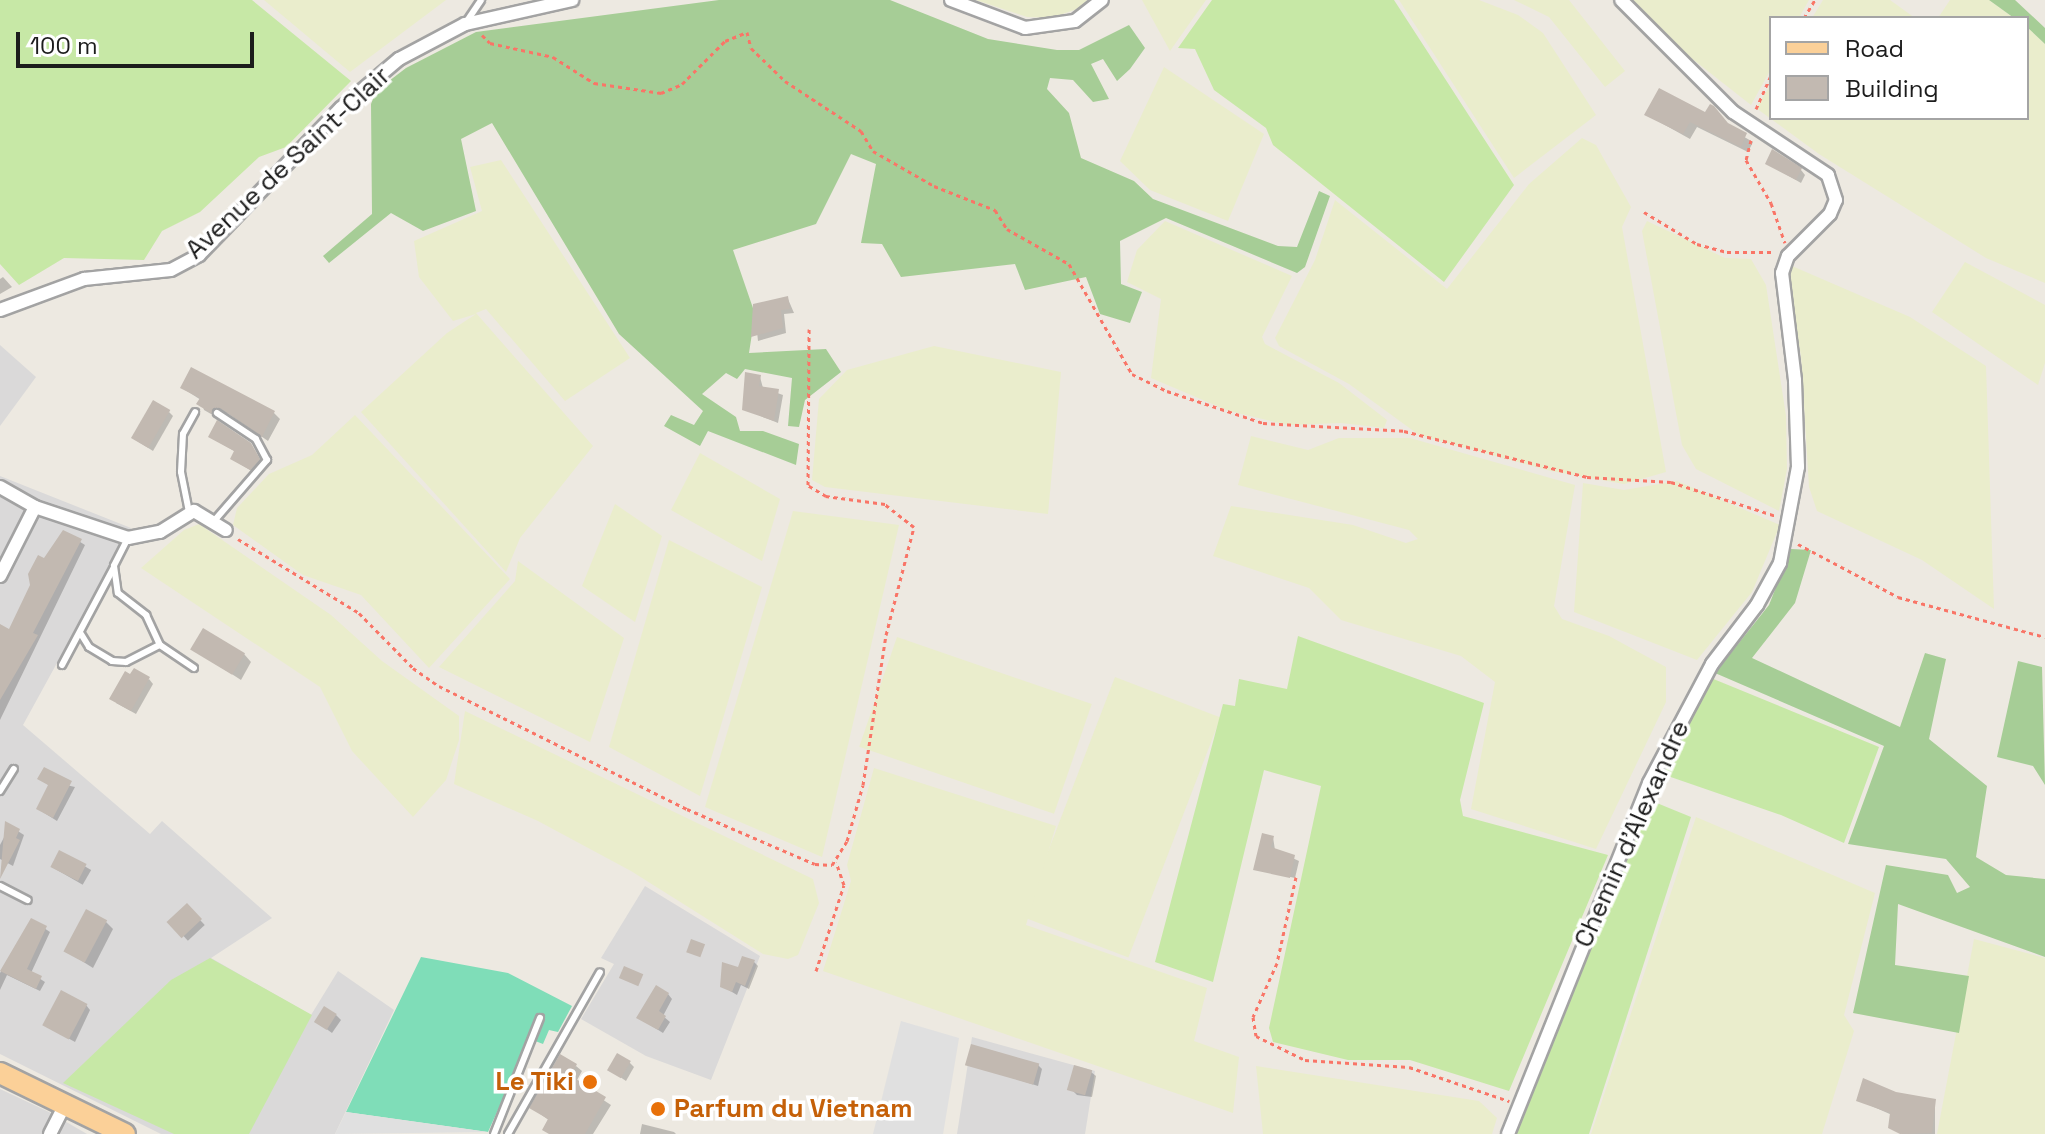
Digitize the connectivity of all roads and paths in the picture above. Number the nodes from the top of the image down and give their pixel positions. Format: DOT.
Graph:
graph roads {
  1 [pos="481,0"];
  2 [pos="572,0"];
  3 [pos="951,0"];
  4 [pos="1102,0"];
  5 [pos="1621,0"];
  6 [pos="483,20"];
  7 [pos="465,24"];
  8 [pos="1769,80"];
  9 [pos="1754,130"];
  10 [pos="1644,212"];
  11 [pos="0,310"];
  12 [pos="809,329"];
  13 [pos="195,412"];
  14 [pos="217,413"];
  15 [pos="0,487"];
  16 [pos="35,507"];
  17 [pos="189,512"];
  18 [pos="214,521"];
  19 [pos="1786,528"];
  20 [pos="226,530"];
  21 [pos="128,538"];
  22 [pos="114,566"];
  23 [pos="0,576"];
  24 [pos="81,634"];
  25 [pos="2045,637"];
  26 [pos="160,645"];
  27 [pos="62,665"];
  28 [pos="194,668"];
  29 [pos="14,769"];
  30 [pos="0,791"];
  31 [pos="836,862"];
  32 [pos="1296,877"];
  33 [pos="0,886"];
  34 [pos="28,900"];
  35 [pos="816,971"];
  36 [pos="600,972"];
  37 [pos="540,1018"];
  38 [pos="0,1073"];
  39 [pos="1519,1104"];
  40 [pos="65,1105"];
  41 [pos="86,1115"];
  42 [pos="50,1134"];
  43 [pos="113,1134"];
  44 [pos="125,1134"];
  45 [pos="494,1134"];
  46 [pos="508,1134"];
  47 [pos="1508,1134"];
  1 -- 7 [label="lane"];
  2 -- 6 [label="street, Avenue de Saint-Clair"];
  3 -- 4 [label="street"];
  5 -- 9 [label="street, Chemin d'Alexandre"];
  6 -- 7 [label="street, Avenue de Saint-Clair"];
  6 -- 19 [label="path"];
  7 -- 11 [label="street, Avenue de Saint-Clair"];
  8 -- 9 [label="path"];
  9 -- 10 [label="path"];
  9 -- 19 [label="street, Chemin d'Alexandre"];
  12 -- 31 [label="path"];
  13 -- 17 [label="lane"];
  14 -- 18 [label="lane"];
  15 -- 16 [label="street"];
  16 -- 21 [label="street"];
  16 -- 23 [label="street"];
  17 -- 18 [label="street"];
  17 -- 21 [label="street"];
  18 -- 20 [label="street"];
  19 -- 25 [label="path"];
  19 -- 39 [label="street, Chemin d'Alexandre"];
  20 -- 31 [label="path"];
  21 -- 22 [label="lane"];
  22 -- 24 [label="lane"];
  22 -- 26 [label="lane"];
  24 -- 26 [label="lane"];
  24 -- 27 [label="lane"];
  26 -- 28 [label="lane"];
  29 -- 30 [label="lane"];
  31 -- 35 [label="path"];
  32 -- 39 [label="path"];
  33 -- 34 [label="lane"];
  36 -- 46 [label="lane"];
  37 -- 45 [label="lane"];
  38 -- 40 [label="main road"];
  39 -- 47 [label="street, Chemin d'Alexandre"];
  40 -- 41 [label="main road"];
  40 -- 42 [label="street"];
  41 -- 43 [label="main road"];
  41 -- 44 [label="main road"];
}
